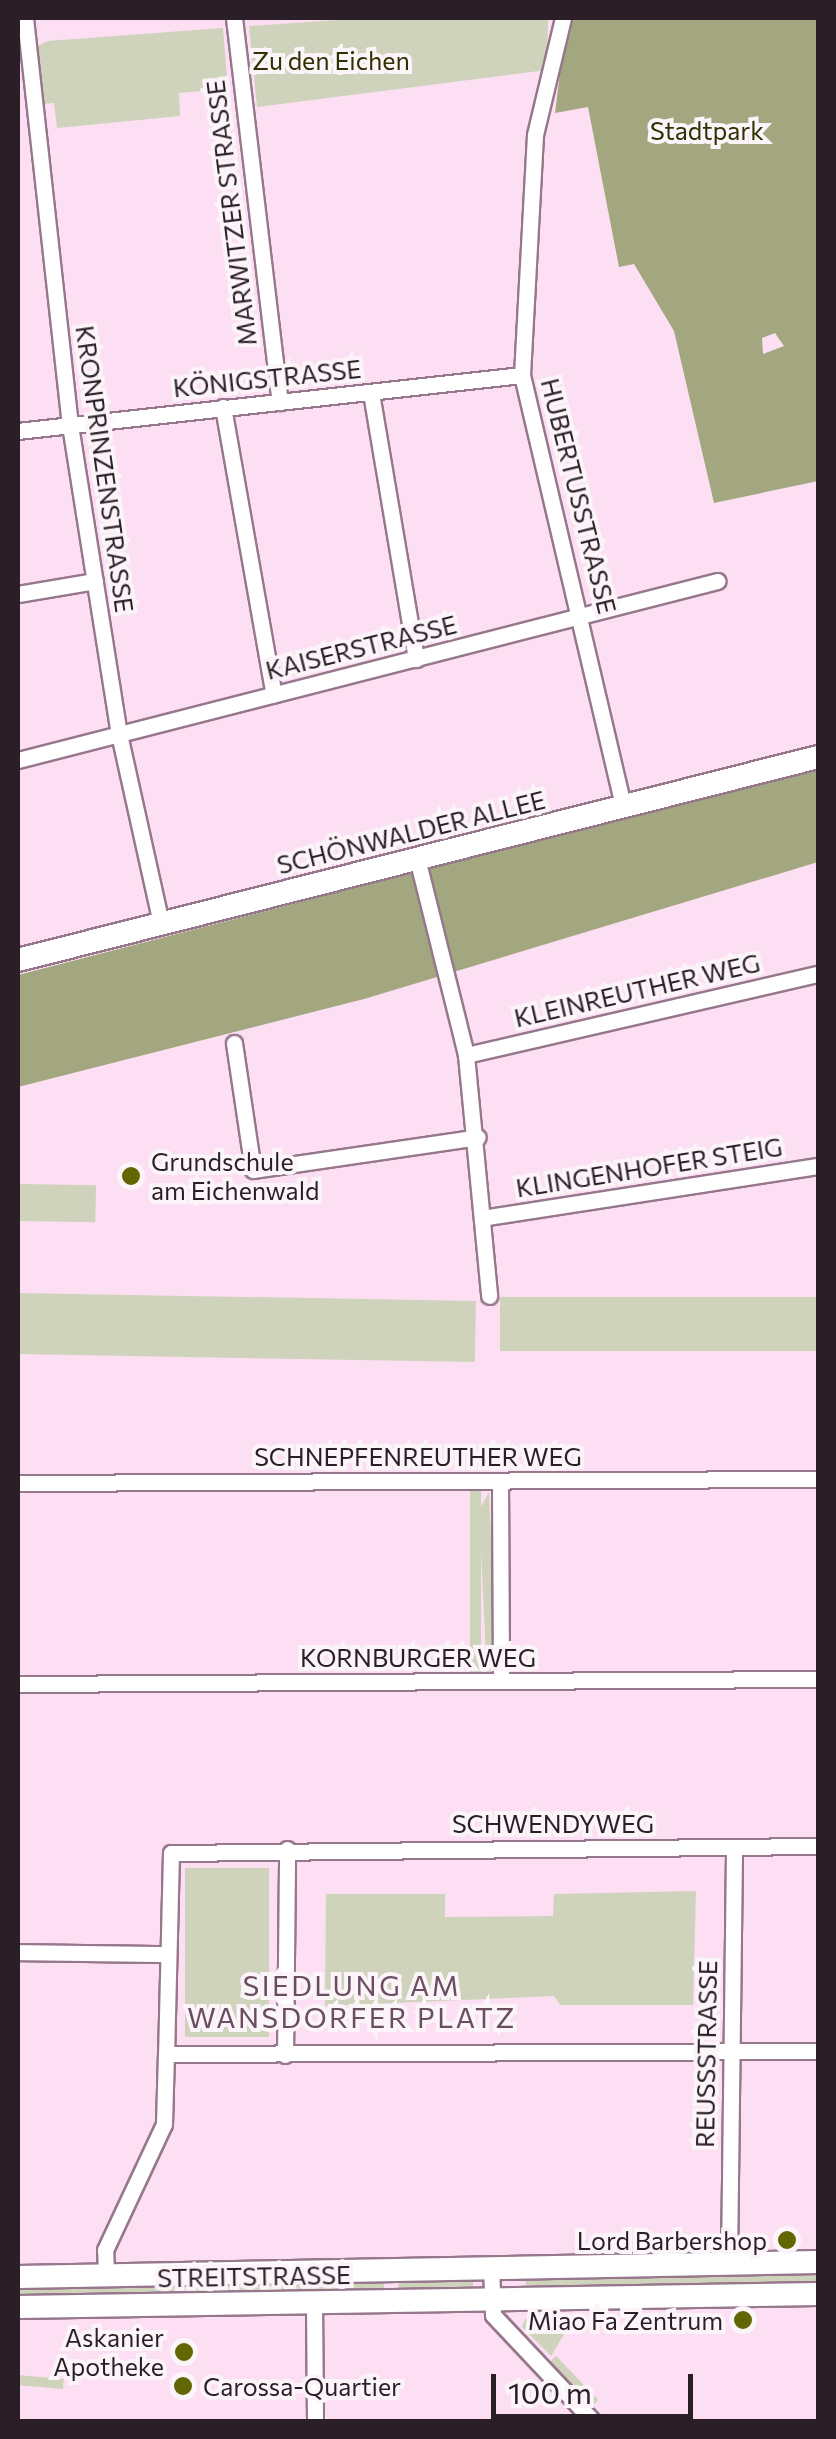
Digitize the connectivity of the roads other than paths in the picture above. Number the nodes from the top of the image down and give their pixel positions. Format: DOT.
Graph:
graph roads {
  1 [pos="25,18"];
  2 [pos="234,18"];
  3 [pos="563,18"];
  4 [pos="522,375"];
  5 [pos="371,392"];
  6 [pos="280,402"];
  7 [pos="224,407"];
  8 [pos="70,425"];
  9 [pos="18,431"];
  10 [pos="95,581"];
  11 [pos="716,581"];
  12 [pos="18,594"];
  13 [pos="580,616"];
  14 [pos="416,659"];
  15 [pos="274,695"];
  16 [pos="119,734"];
  17 [pos="818,757"];
  18 [pos="18,760"];
  19 [pos="624,807"];
  20 [pos="418,858"];
  21 [pos="161,923"];
  22 [pos="18,960"];
  23 [pos="818,974"];
  24 [pos="234,1043"];
  25 [pos="466,1055"];
  26 [pos="478,1138"];
  27 [pos="818,1166"];
  28 [pos="488,1217"];
  29 [pos="489,1296"];
  30 [pos="818,1478"];
  31 [pos="500,1480"];
  32 [pos="18,1484"];
  33 [pos="818,1678"];
  34 [pos="502,1681"];
  35 [pos="18,1684"];
  36 [pos="734,1846"];
  37 [pos="818,1846"];
  38 [pos="287,1849"];
  39 [pos="18,1952"];
  40 [pos="167,1954"];
  41 [pos="730,2051"];
  42 [pos="818,2051"];
  43 [pos="166,2054"];
  44 [pos="285,2055"];
  45 [pos="729,2262"];
  46 [pos="818,2262"];
  47 [pos="491,2267"];
  48 [pos="106,2274"];
  49 [pos="18,2276"];
  50 [pos="818,2294"];
  51 [pos="492,2299"];
  52 [pos="314,2302"];
  53 [pos="18,2307"];
  54 [pos="316,2422"];
  55 [pos="594,2422"];
  1 -- 8 [label="street, KRONPRINZENSTRASSE"];
  2 -- 6 [label="street, MARWITZER STRASSE"];
  3 -- 4 [label="street, HUBERTUSSTRASSE"];
  4 -- 5 [label="street, KÖNIGSTRASSE"];
  4 -- 13 [label="street, HUBERTUSSTRASSE"];
  5 -- 6 [label="street, KÖNIGSTRASSE"];
  5 -- 14 [label="street"];
  6 -- 7 [label="street, KÖNIGSTRASSE"];
  7 -- 8 [label="street, KÖNIGSTRASSE"];
  7 -- 15 [label="street"];
  8 -- 9 [label="street, KÖNIGSTRASSE"];
  8 -- 10 [label="street, KRONPRINZENSTRASSE"];
  10 -- 12 [label="street"];
  10 -- 16 [label="street, KRONPRINZENSTRASSE"];
  11 -- 13 [label="street, KAISERSTRASSE"];
  13 -- 14 [label="street, KAISERSTRASSE"];
  13 -- 19 [label="street, HUBERTUSSTRASSE"];
  14 -- 15 [label="street, KAISERSTRASSE"];
  15 -- 16 [label="street, KAISERSTRASSE"];
  16 -- 18 [label="street, KAISERSTRASSE"];
  16 -- 21 [label="street, KRONPRINZENSTRASSE"];
  17 -- 19 [label="main road, SCHÖNWALDER ALLEE"];
  19 -- 20 [label="main road, SCHÖNWALDER ALLEE"];
  20 -- 21 [label="main road, SCHÖNWALDER ALLEE"];
  20 -- 25 [label="street"];
  21 -- 22 [label="main road, SCHÖNWALDER ALLEE"];
  23 -- 25 [label="street, KLEINREUTHER WEG"];
  24 -- 26 [label="street"];
  25 -- 26 [label="street"];
  26 -- 28 [label="street"];
  27 -- 28 [label="street, KLINGENHOFER STEIG"];
  28 -- 29 [label="street"];
  30 -- 31 [label="street, SCHNEPFENREUTHER WEG"];
  31 -- 32 [label="street, SCHNEPFENREUTHER WEG"];
  31 -- 34 [label="street"];
  33 -- 34 [label="street, KORNBURGER WEG"];
  34 -- 35 [label="street, KORNBURGER WEG"];
  36 -- 37 [label="street, SCHWENDYWEG"];
  36 -- 38 [label="street, SCHWENDYWEG"];
  36 -- 41 [label="street, REUSSSTRASSE"];
  38 -- 40 [label="street, SCHWENDYWEG"];
  38 -- 44 [label="street"];
  39 -- 40 [label="street"];
  40 -- 43 [label="street"];
  41 -- 42 [label="street"];
  41 -- 44 [label="street"];
  41 -- 45 [label="street, REUSSSTRASSE"];
  43 -- 44 [label="street"];
  43 -- 48 [label="street"];
  45 -- 46 [label="main road, STREITSTRASSE"];
  45 -- 47 [label="main road, STREITSTRASSE"];
  47 -- 48 [label="main road, STREITSTRASSE"];
  47 -- 51 [label="street"];
  48 -- 49 [label="main road, STREITSTRASSE"];
  50 -- 51 [label="main road, STREITSTRASSE"];
  51 -- 52 [label="main road, STREITSTRASSE"];
  51 -- 55 [label="street"];
  52 -- 53 [label="main road, STREITSTRASSE"];
  52 -- 54 [label="street"];
}
